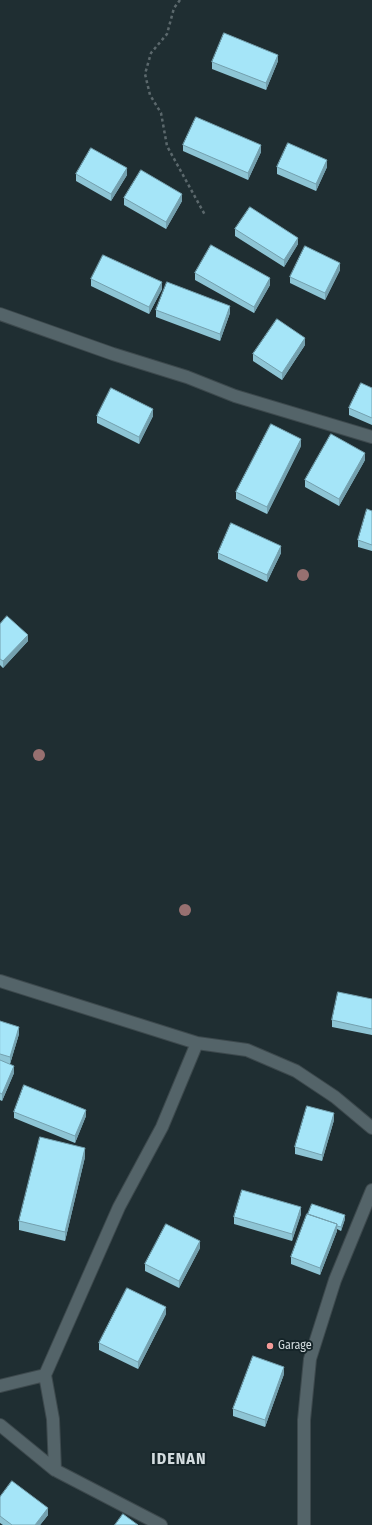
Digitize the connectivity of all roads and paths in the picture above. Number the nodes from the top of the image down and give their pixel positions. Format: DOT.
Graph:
graph roads {
  1 [pos="180,0"];
  2 [pos="205,215"];
  3 [pos="0,314"];
  4 [pos="372,437"];
  5 [pos="0,981"];
  6 [pos="197,1043"];
  7 [pos="372,1128"];
  8 [pos="372,1190"];
  9 [pos="45,1375"];
  10 [pos="0,1386"];
  11 [pos="0,1425"];
  12 [pos="55,1470"];
  13 [pos="161,1525"];
  14 [pos="304,1525"];
  1 -- 2 [label="path"];
  3 -- 4 [label="street"];
  5 -- 6 [label="street"];
  6 -- 7 [label="street"];
  6 -- 9 [label="street"];
  8 -- 14 [label="street"];
  9 -- 10 [label="street"];
  9 -- 12 [label="street"];
  11 -- 12 [label="street"];
  12 -- 13 [label="street"];
}
